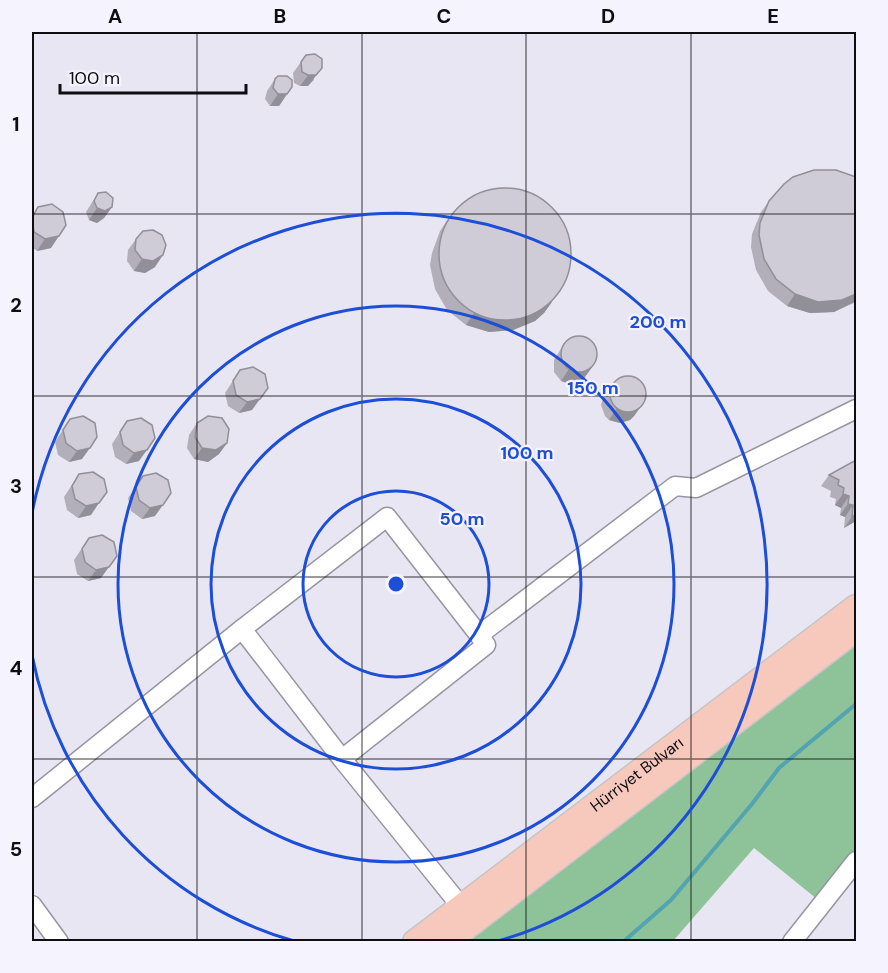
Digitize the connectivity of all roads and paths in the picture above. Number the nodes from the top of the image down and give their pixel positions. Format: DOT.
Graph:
graph roads {
  1 [pos="856,410"];
  2 [pos="856,607"];
  3 [pos="242,629"];
  4 [pos="856,629"];
  5 [pos="479,635"];
  6 [pos="342,759"];
  7 [pos="32,798"];
  8 [pos="856,861"];
  9 [pos="32,905"];
  10 [pos="467,914"];
  11 [pos="59,942"];
  12 [pos="415,942"];
  13 [pos="447,942"];
  14 [pos="792,942"];
  1 -- 5 [label="street"];
  2 -- 10 [label="main road, Hürriyet Bulvarı"];
  3 -- 5 [label="street"];
  3 -- 6 [label="street"];
  3 -- 7 [label="street"];
  4 -- 10 [label="main road, Hürriyet Bulvarı"];
  5 -- 6 [label="street"];
  6 -- 10 [label="street"];
  8 -- 14 [label="street"];
  9 -- 11 [label="street"];
  10 -- 12 [label="main road, Hürriyet Bulvarı"];
  10 -- 13 [label="main road, Hürriyet Bulvarı"];
}
